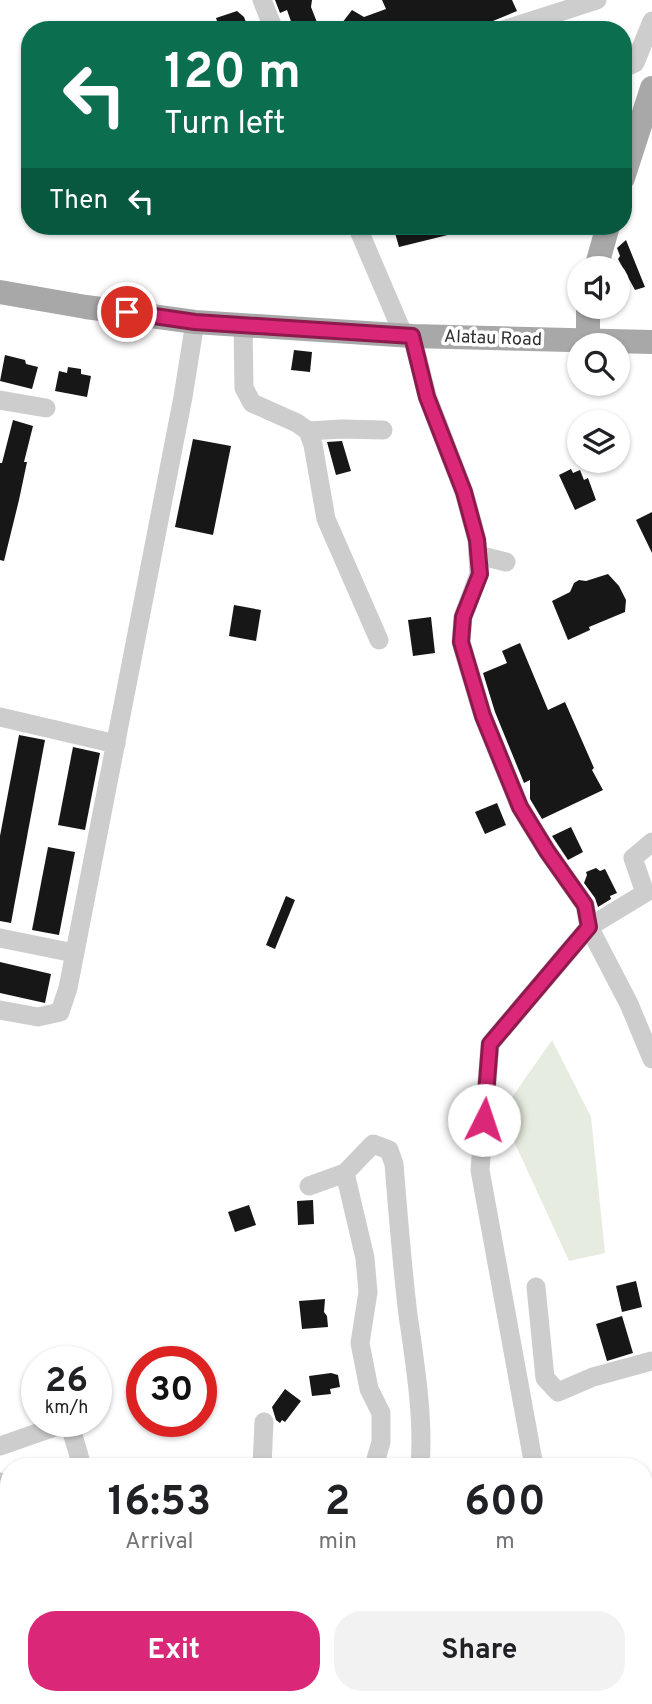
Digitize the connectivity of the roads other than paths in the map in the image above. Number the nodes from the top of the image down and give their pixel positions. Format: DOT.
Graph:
graph roads {
  1 [pos="262,0"];
  2 [pos="597,0"];
  3 [pos="270,21"];
  4 [pos="531,21"];
  5 [pos="652,22"];
  6 [pos="632,64"];
  7 [pos="652,88"];
  8 [pos="632,150"];
  9 [pos="361,235"];
  10 [pos="605,235"];
  11 [pos="599,256"];
  12 [pos="0,292"];
  13 [pos="195,322"];
  14 [pos="243,325"];
  15 [pos="408,336"];
  16 [pos="567,341"];
  17 [pos="630,342"];
  18 [pos="652,342"];
  19 [pos="0,400"];
  20 [pos="46,408"];
  21 [pos="383,430"];
  22 [pos="308,431"];
  23 [pos="478,555"];
  24 [pos="506,562"];
  25 [pos="379,640"];
  26 [pos="0,719"];
  27 [pos="116,744"];
  28 [pos="652,842"];
  29 [pos="589,927"];
  30 [pos="0,938"];
  31 [pos="74,953"];
  32 [pos="0,1010"];
  33 [pos="652,1059"];
  34 [pos="345,1173"];
  35 [pos="309,1186"];
  36 [pos="536,1286"];
  37 [pos="652,1361"];
  38 [pos="264,1422"];
  39 [pos="0,1446"];
  40 [pos="80,1458"];
  41 [pos="262,1458"];
  42 [pos="376,1458"];
  43 [pos="421,1458"];
  44 [pos="533,1458"];
  1 -- 3 [label="street"];
  2 -- 4 [label="street"];
  5 -- 6 [label="street"];
  7 -- 8 [label="main road"];
  9 -- 15 [label="street"];
  10 -- 11 [label="main road"];
  12 -- 13 [label="main road, Alatau Road"];
  13 -- 14 [label="main road, Alatau Road"];
  13 -- 27 [label="street"];
  14 -- 15 [label="main road, Alatau Road"];
  14 -- 22 [label="street"];
  15 -- 16 [label="main road, Alatau Road"];
  15 -- 23 [label="street"];
  17 -- 18 [label="main road, Alatau Road"];
  19 -- 20 [label="street"];
  21 -- 22 [label="street"];
  22 -- 25 [label="street"];
  23 -- 24 [label="street"];
  23 -- 29 [label="street"];
  26 -- 27 [label="street"];
  27 -- 31 [label="street"];
  28 -- 29 [label="street"];
  29 -- 33 [label="street"];
  29 -- 44 [label="street"];
  30 -- 31 [label="street"];
  31 -- 32 [label="street"];
  34 -- 35 [label="street"];
  34 -- 42 [label="street"];
  34 -- 43 [label="street"];
  36 -- 37 [label="street"];
  38 -- 41 [label="street"];
  39 -- 40 [label="street"];
}
